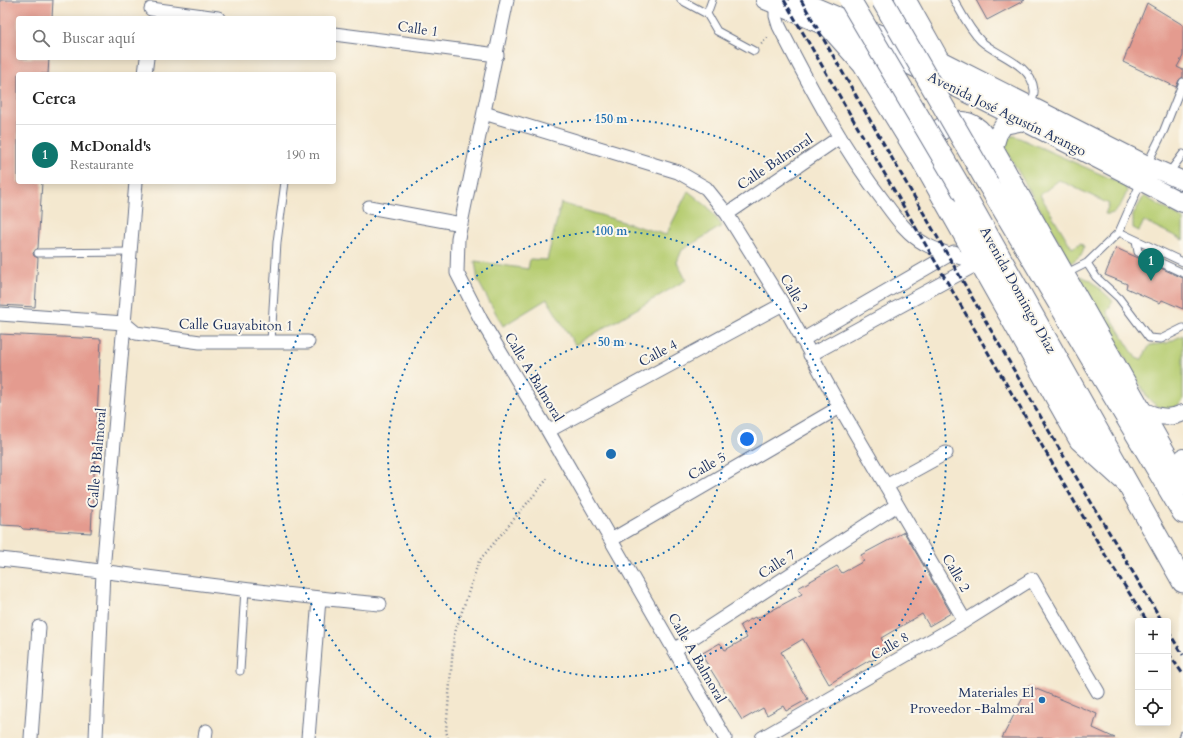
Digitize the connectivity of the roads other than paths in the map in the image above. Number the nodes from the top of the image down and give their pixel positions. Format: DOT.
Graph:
graph roads {
  1 [pos="507,0"];
  2 [pos="681,0"];
  3 [pos="712,0"];
  4 [pos="799,0"];
  5 [pos="850,0"];
  6 [pos="882,0"];
  7 [pos="905,0"];
  8 [pos="954,0"];
  9 [pos="770,2"];
  10 [pos="151,9"];
  11 [pos="707,14"];
  12 [pos="203,16"];
  13 [pos="831,28"];
  14 [pos="336,34"];
  15 [pos="754,51"];
  16 [pos="497,55"];
  17 [pos="938,59"];
  18 [pos="146,60"];
  19 [pos="145,72"];
  20 [pos="1183,82"];
  21 [pos="1031,105"];
  22 [pos="484,113"];
  23 [pos="1024,121"];
  24 [pos="840,137"];
  25 [pos="994,150"];
  26 [pos="1183,154"];
  27 [pos="923,162"];
  28 [pos="1144,173"];
  29 [pos="1175,177"];
  30 [pos="136,184"];
  31 [pos="285,184"];
  32 [pos="1183,203"];
  33 [pos="369,207"];
  34 [pos="727,214"];
  35 [pos="460,224"];
  36 [pos="1119,232"];
  37 [pos="1136,240"];
  38 [pos="968,244"];
  39 [pos="130,252"];
  40 [pos="38,253"];
  41 [pos="949,255"];
  42 [pos="1183,262"];
  43 [pos="979,263"];
  44 [pos="1087,263"];
  45 [pos="1183,273"];
  46 [pos="1064,275"];
  47 [pos="783,304"];
  48 [pos="0,314"];
  49 [pos="124,323"];
  50 [pos="1183,328"];
  51 [pos="802,340"];
  52 [pos="271,342"];
  53 [pos="308,342"];
  54 [pos="810,355"];
  55 [pos="840,407"];
  56 [pos="1140,409"];
  57 [pos="1183,413"];
  58 [pos="548,431"];
  59 [pos="946,453"];
  60 [pos="1181,472"];
  61 [pos="1125,481"];
  62 [pos="886,486"];
  63 [pos="897,505"];
  64 [pos="1183,513"];
  65 [pos="611,540"];
  66 [pos="0,559"];
  67 [pos="103,570"];
  68 [pos="1183,582"];
  69 [pos="245,589"];
  70 [pos="319,599"];
  71 [pos="380,604"];
  72 [pos="965,621"];
  73 [pos="39,627"];
  74 [pos="674,650"];
  75 [pos="240,671"];
  76 [pos="1098,692"];
  77 [pos="1183,735"];
  78 [pos="30,738"];
  79 [pos="96,738"];
  80 [pos="308,738"];
  81 [pos="724,738"];
  82 [pos="762,738"];
  83 [pos="1182,738"];
  1 -- 16 [label="street, Calle A Balmoral"];
  2 -- 11 [label="lane"];
  3 -- 11 [label="lane"];
  4 -- 17 [label="main road, Avenida José Agustín Arango"];
  5 -- 61 [label="main road, Avenida Domingo Díaz, bridge"];
  6 -- 64 [label="main road, Avenida Domingo Díaz, bridge"];
  7 -- 17 [label="main road"];
  8 -- 21 [label="lane"];
  9 -- 13 [label="main road, Avenida José Agustín Arango"];
  9 -- 24 [label="street"];
  10 -- 12 [label="street"];
  11 -- 15 [label="lane"];
  13 -- 23 [label="main road, Avenida José Agustín Arango"];
  13 -- 27 [label="main road"];
  14 -- 16 [label="street, Calle 1"];
  16 -- 22 [label="street, Calle A Balmoral"];
  17 -- 21 [label="main road, Avenida José Agustín Arango"];
  18 -- 19 [label="street"];
  20 -- 28 [label="lane"];
  21 -- 28 [label="main road, Avenida José Agustín Arango"];
  22 -- 34 [label="street, Calle 2"];
  22 -- 35 [label="street, Calle A Balmoral"];
  23 -- 25 [label="main road"];
  23 -- 28 [label="main road, Avenida José Agustín Arango"];
  24 -- 34 [label="street, Calle Balmoral"];
  24 -- 41 [label="street"];
  25 -- 27 [label="main road"];
  25 -- 46 [label="main road"];
  26 -- 29 [label="lane"];
  27 -- 38 [label="main road"];
  28 -- 29 [label="main road, Avenida José Agustín Arango"];
  28 -- 32 [label="main road, Avenida José Agustín Arango"];
  28 -- 36 [label="lane"];
  30 -- 39 [label="street, Calle B Balmoral"];
  31 -- 52 [label="lane"];
  33 -- 35 [label="street"];
  34 -- 47 [label="street, Calle 2"];
  35 -- 58 [label="street, Calle A Balmoral"];
  36 -- 37 [label="lane"];
  36 -- 44 [label="lane"];
  37 -- 42 [label="lane"];
  37 -- 45 [label="lane"];
  38 -- 41 [label="street"];
  38 -- 43 [label="main road"];
  39 -- 40 [label="lane"];
  39 -- 49 [label="street, Calle B Balmoral"];
  41 -- 43 [label="street"];
  41 -- 51 [label="street"];
  43 -- 54 [label="street"];
  43 -- 61 [label="main road"];
  44 -- 46 [label="lane"];
  44 -- 50 [label="lane"];
  46 -- 56 [label="main road"];
  47 -- 51 [label="street, Calle 2"];
  47 -- 58 [label="street, Calle 4"];
  48 -- 49 [label="street, Calle Guayabiton 1"];
  49 -- 52 [label="street, Calle Guayabiton 1"];
  49 -- 67 [label="street, Calle B Balmoral"];
  51 -- 54 [label="street, Calle 2"];
  52 -- 53 [label="street, Calle Guayabiton 1"];
  54 -- 55 [label="street, Calle 2"];
  55 -- 62 [label="street, Calle 2"];
  55 -- 65 [label="street, Calle 5"];
  56 -- 57 [label="street"];
  56 -- 60 [label="main road"];
  58 -- 65 [label="street, Calle A Balmoral"];
  59 -- 62 [label="street"];
  61 -- 68 [label="main road, Avenida Domingo Díaz"];
  62 -- 63 [label="street, Calle 2"];
  63 -- 72 [label="street, Calle 2"];
  63 -- 74 [label="street, Calle 7"];
  65 -- 74 [label="street, Calle A Balmoral"];
  66 -- 67 [label="street"];
  67 -- 69 [label="street"];
  67 -- 79 [label="street, Calle B Balmoral"];
  69 -- 70 [label="street"];
  69 -- 75 [label="lane"];
  70 -- 71 [label="street"];
  70 -- 80 [label="street"];
  72 -- 76 [label="street, Calle 8"];
  72 -- 82 [label="street, Calle 8"];
  73 -- 78 [label="street"];
  74 -- 81 [label="street, Calle A Balmoral"];
  77 -- 83 [label="lane"];
}
